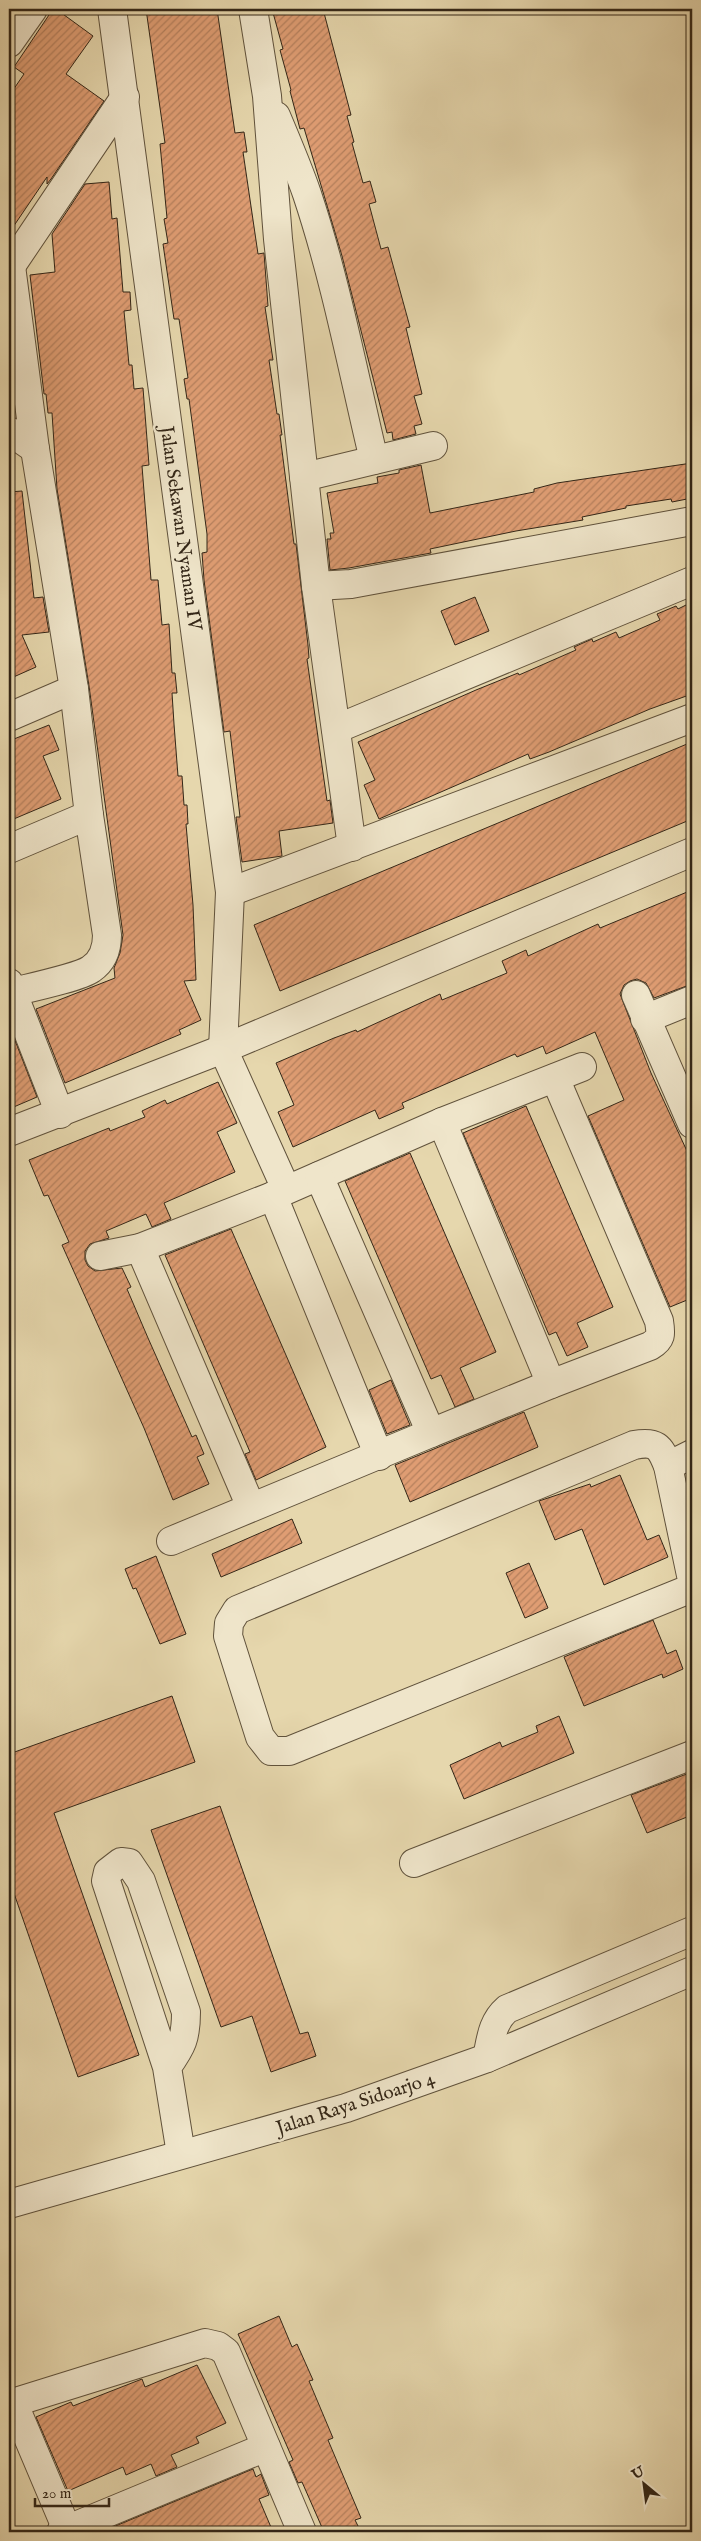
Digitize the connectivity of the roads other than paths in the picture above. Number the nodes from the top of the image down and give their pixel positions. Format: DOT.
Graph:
graph roads {
  1 [pos="34,9"];
  2 [pos="112,9"];
  3 [pos="253,9"];
  4 [pos="9,43"];
  5 [pos="267,96"];
  6 [pos="125,97"];
  7 [pos="10,267"];
  8 [pos="9,431"];
  9 [pos="433,446"];
  10 [pos="35,449"];
  11 [pos="374,460"];
  12 [pos="304,477"];
  13 [pos="692,521"];
  14 [pos="692,582"];
  15 [pos="316,586"];
  16 [pos="74,689"];
  17 [pos="9,717"];
  18 [pos="692,718"];
  19 [pos="336,730"];
  20 [pos="89,815"];
  21 [pos="352,847"];
  22 [pos="9,849"];
  23 [pos="692,852"];
  24 [pos="230,892"];
  25 [pos="11,988"];
  26 [pos="692,1000"];
  27 [pos="223,1049"];
  28 [pos="582,1067"];
  29 [pos="683,1076"];
  30 [pos="555,1078"];
  31 [pos="60,1114"];
  32 [pos="442,1122"];
  33 [pos="692,1124"];
  34 [pos="9,1132"];
  35 [pos="319,1176"];
  36 [pos="280,1192"];
  37 [pos="140,1248"];
  38 [pos="100,1256"];
  39 [pos="551,1384"];
  40 [pos="431,1434"];
  41 [pos="379,1456"];
  42 [pos="680,1460"];
  43 [pos="251,1507"];
  44 [pos="171,1541"];
  45 [pos="692,1580"];
  46 [pos="692,1588"];
  47 [pos="692,1755"];
  48 [pos="414,1863"];
  49 [pos="692,1931"];
  50 [pos="692,1971"];
  51 [pos="487,2058"];
  52 [pos="167,2067"];
  53 [pos="181,2154"];
  54 [pos="9,2204"];
  55 [pos="11,2403"];
  56 [pos="266,2447"];
  57 [pos="65,2531"];
  58 [pos="302,2532"];
  1 -- 4 [label="street"];
  2 -- 6 [label="street, Jalan Sekawan Nyaman IV"];
  3 -- 5 [label="street"];
  5 -- 11 [label="street"];
  5 -- 12 [label="street"];
  6 -- 7 [label="street"];
  6 -- 24 [label="street, Jalan Sekawan Nyaman IV"];
  7 -- 10 [label="street"];
  8 -- 10 [label="street"];
  9 -- 11 [label="street"];
  10 -- 16 [label="street"];
  11 -- 12 [label="street"];
  12 -- 15 [label="street"];
  13 -- 15 [label="street"];
  14 -- 19 [label="street"];
  15 -- 19 [label="street"];
  16 -- 17 [label="street"];
  16 -- 20 [label="street"];
  18 -- 21 [label="street"];
  19 -- 21 [label="street"];
  20 -- 22 [label="street"];
  20 -- 25 [label="street"];
  21 -- 24 [label="street"];
  23 -- 27 [label="street"];
  24 -- 27 [label="street, Jalan Sekawan Nyaman IV"];
  25 -- 31 [label="street"];
  26 -- 29 [label="street"];
  27 -- 31 [label="street"];
  27 -- 36 [label="street"];
  28 -- 30 [label="street"];
  29 -- 33 [label="street"];
  30 -- 32 [label="street"];
  30 -- 39 [label="street"];
  31 -- 34 [label="street"];
  32 -- 35 [label="street"];
  32 -- 39 [label="street"];
  35 -- 36 [label="street"];
  35 -- 40 [label="street"];
  36 -- 37 [label="street"];
  36 -- 41 [label="street"];
  37 -- 38 [label="street"];
  37 -- 43 [label="street"];
  39 -- 40 [label="street"];
  40 -- 41 [label="street"];
  41 -- 43 [label="street"];
  42 -- 45 [label="street"];
  42 -- 46 [label="street"];
  43 -- 44 [label="street"];
  47 -- 48 [label="street"];
  49 -- 51 [label="street"];
  50 -- 51 [label="street, Jalan Raya Sidoarjo 4"];
  51 -- 53 [label="street, Jalan Raya Sidoarjo 4"];
  52 -- 52 [label="street"];
  52 -- 53 [label="street"];
  53 -- 54 [label="street, Jalan Raya Sidoarjo 4"];
  55 -- 56 [label="street"];
  55 -- 57 [label="street"];
  56 -- 57 [label="street"];
  56 -- 58 [label="street"];
}
